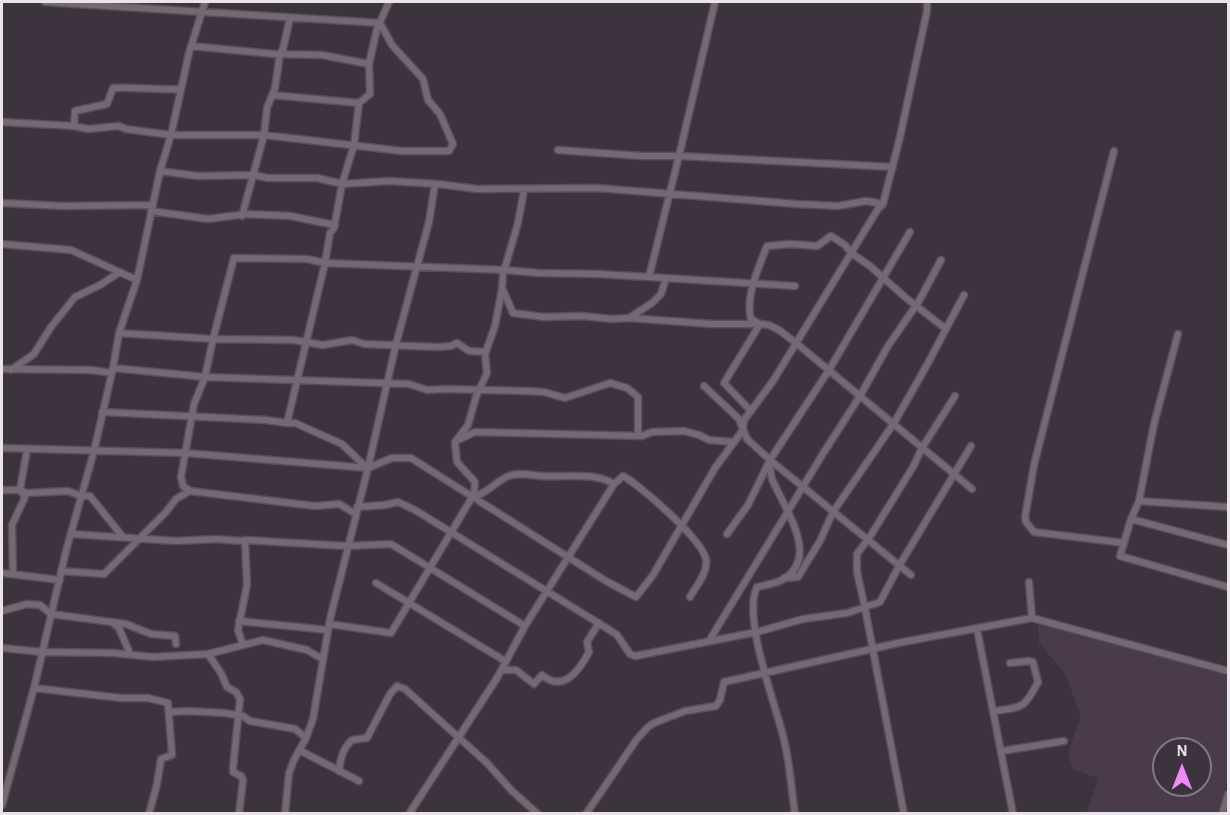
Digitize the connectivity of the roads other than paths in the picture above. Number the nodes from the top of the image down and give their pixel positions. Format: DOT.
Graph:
graph roads {
  1 [pos="45,2"];
  2 [pos="205,2"];
  3 [pos="389,2"];
  4 [pos="715,2"];
  5 [pos="927,2"];
  6 [pos="202,12"];
  7 [pos="290,18"];
  8 [pos="380,23"];
  9 [pos="192,46"];
  10 [pos="280,54"];
  11 [pos="369,64"];
  12 [pos="180,89"];
  13 [pos="272,95"];
  14 [pos="359,103"];
  15 [pos="2,122"];
  16 [pos="74,126"];
  17 [pos="171,135"];
  18 [pos="264,135"];
  19 [pos="354,145"];
  20 [pos="558,150"];
  21 [pos="1114,151"];
  22 [pos="679,156"];
  23 [pos="893,167"];
  24 [pos="160,171"];
  25 [pos="254,175"];
  26 [pos="342,184"];
  27 [pos="435,184"];
  28 [pos="524,190"];
  29 [pos="670,194"];
  30 [pos="2,203"];
  31 [pos="883,204"];
  32 [pos="151,208"];
  33 [pos="242,216"];
  34 [pos="335,225"];
  35 [pos="910,232"];
  36 [pos="2,244"];
  37 [pos="851,253"];
  38 [pos="941,260"];
  39 [pos="325,263"];
  40 [pos="418,266"];
  41 [pos="505,270"];
  42 [pos="120,272"];
  43 [pos="649,277"];
  44 [pos="666,278"];
  45 [pos="136,279"];
  46 [pos="883,279"];
  47 [pos="753,285"];
  48 [pos="795,286"];
  49 [pos="502,289"];
  50 [pos="964,295"];
  51 [pos="916,305"];
  52 [pos="629,318"];
  53 [pos="760,324"];
  54 [pos="946,329"];
  55 [pos="119,333"];
  56 [pos="1178,334"];
  57 [pos="213,339"];
  58 [pos="307,342"];
  59 [pos="796,343"];
  60 [pos="396,344"];
  61 [pos="486,352"];
  62 [pos="2,369"];
  63 [pos="12,370"];
  64 [pos="113,370"];
  65 [pos="829,370"];
  66 [pos="205,377"];
  67 [pos="298,381"];
  68 [pos="386,383"];
  69 [pos="705,386"];
  70 [pos="479,390"];
  71 [pos="860,396"];
  72 [pos="955,396"];
  73 [pos="751,411"];
  74 [pos="102,412"];
  75 [pos="192,416"];
  76 [pos="287,423"];
  77 [pos="894,423"];
  78 [pos="743,430"];
  79 [pos="638,436"];
  80 [pos="455,442"];
  81 [pos="734,442"];
  82 [pos="971,446"];
  83 [pos="2,448"];
  84 [pos="922,448"];
  85 [pos="27,450"];
  86 [pos="94,451"];
  87 [pos="186,453"];
  88 [pos="770,460"];
  89 [pos="368,468"];
  90 [pos="954,476"];
  91 [pos="614,484"];
  92 [pos="803,488"];
  93 [pos="972,489"];
  94 [pos="2,490"];
  95 [pos="20,490"];
  96 [pos="190,491"];
  97 [pos="81,496"];
  98 [pos="472,497"];
  99 [pos="1139,501"];
  100 [pos="1228,507"];
  101 [pos="357,510"];
  102 [pos="788,511"];
  103 [pos="833,512"];
  104 [pos="1131,519"];
  105 [pos="681,526"];
  106 [pos="452,532"];
  107 [pos="71,534"];
  108 [pos="727,534"];
  109 [pos="123,537"];
  110 [pos="140,538"];
  111 [pos="245,540"];
  112 [pos="867,540"];
  113 [pos="1124,543"];
  114 [pos="1228,545"];
  115 [pos="347,546"];
  116 [pos="568,556"];
  117 [pos="899,566"];
  118 [pos="430,567"];
  119 [pos="62,572"];
  120 [pos="2,573"];
  121 [pos="14,574"];
  122 [pos="911,575"];
  123 [pos="784,578"];
  124 [pos="60,580"];
  125 [pos="1029,582"];
  126 [pos="376,583"];
  127 [pos="1228,587"];
  128 [pos="547,591"];
  129 [pos="690,597"];
  130 [pos="409,602"];
  131 [pos="865,608"];
  132 [pos="2,610"];
  133 [pos="51,614"];
  134 [pos="1032,618"];
  135 [pos="239,621"];
  136 [pos="599,623"];
  137 [pos="113,624"];
  138 [pos="525,626"];
  139 [pos="328,627"];
  140 [pos="977,629"];
  141 [pos="757,632"];
  142 [pos="709,641"];
  143 [pos="176,644"];
  144 [pos="243,645"];
  145 [pos="2,648"];
  146 [pos="873,649"];
  147 [pos="43,652"];
  148 [pos="130,654"];
  149 [pos="208,654"];
  150 [pos="322,659"];
  151 [pos="506,662"];
  152 [pos="1010,663"];
  153 [pos="501,670"];
  154 [pos="1228,671"];
  155 [pos="764,673"];
  156 [pos="34,688"];
  157 [pos="994,711"];
  158 [pos="169,712"];
  159 [pos="239,715"];
  160 [pos="306,738"];
  161 [pos="459,738"];
  162 [pos="1064,741"];
  163 [pos="299,750"];
  164 [pos="1002,751"];
  165 [pos="339,771"];
  166 [pos="4,779"];
  167 [pos="359,781"];
  168 [pos="1228,794"];
  169 [pos="1227,801"];
  170 [pos="2,805"];
  171 [pos="149,813"];
  172 [pos="239,813"];
  173 [pos="285,813"];
  174 [pos="410,813"];
  175 [pos="538,813"];
  176 [pos="586,813"];
  177 [pos="795,813"];
  178 [pos="904,813"];
  179 [pos="1013,813"];
  180 [pos="1222,813"];
  1 -- 6 [label="street"];
  2 -- 6 [label="street"];
  3 -- 8 [label="street"];
  4 -- 22 [label="street"];
  5 -- 23 [label="street"];
  6 -- 7 [label="street"];
  6 -- 9 [label="street"];
  7 -- 8 [label="street"];
  7 -- 10 [label="street"];
  8 -- 11 [label="street"];
  8 -- 19 [label="street"];
  9 -- 10 [label="street"];
  9 -- 12 [label="street"];
  10 -- 11 [label="street"];
  10 -- 13 [label="street"];
  11 -- 14 [label="street"];
  12 -- 16 [label="street"];
  12 -- 17 [label="street"];
  13 -- 14 [label="street"];
  13 -- 18 [label="street"];
  14 -- 19 [label="street"];
  15 -- 16 [label="street"];
  16 -- 17 [label="street"];
  17 -- 18 [label="street"];
  17 -- 24 [label="street"];
  18 -- 19 [label="street"];
  18 -- 25 [label="street"];
  19 -- 26 [label="street"];
  20 -- 22 [label="street"];
  21 -- 113 [label="street"];
  22 -- 23 [label="street"];
  22 -- 29 [label="street"];
  23 -- 31 [label="street"];
  24 -- 25 [label="street"];
  24 -- 32 [label="street"];
  25 -- 26 [label="street"];
  25 -- 33 [label="street"];
  26 -- 27 [label="street"];
  26 -- 34 [label="street"];
  27 -- 28 [label="street"];
  27 -- 40 [label="street"];
  28 -- 29 [label="street"];
  28 -- 41 [label="street"];
  29 -- 31 [label="street"];
  29 -- 43 [label="street"];
  30 -- 32 [label="street"];
  31 -- 37 [label="street"];
  32 -- 33 [label="street"];
  32 -- 45 [label="street"];
  33 -- 34 [label="street"];
  34 -- 39 [label="street"];
  35 -- 46 [label="street"];
  36 -- 42 [label="street"];
  37 -- 46 [label="street"];
  37 -- 47 [label="street"];
  37 -- 59 [label="street"];
  38 -- 51 [label="street"];
  39 -- 40 [label="street"];
  39 -- 57 [label="street"];
  39 -- 58 [label="street"];
  40 -- 41 [label="street"];
  40 -- 60 [label="street"];
  41 -- 43 [label="street"];
  41 -- 49 [label="street"];
  42 -- 45 [label="street"];
  42 -- 63 [label="street"];
  43 -- 44 [label="street"];
  44 -- 47 [label="street"];
  44 -- 52 [label="street"];
  45 -- 55 [label="street"];
  46 -- 51 [label="street"];
  46 -- 65 [label="street"];
  47 -- 48 [label="street"];
  47 -- 53 [label="street"];
  49 -- 52 [label="street"];
  49 -- 61 [label="street"];
  50 -- 54 [label="street"];
  51 -- 54 [label="street"];
  51 -- 71 [label="street"];
  52 -- 53 [label="street"];
  53 -- 59 [label="street"];
  53 -- 73 [label="street"];
  54 -- 77 [label="street"];
  55 -- 57 [label="street"];
  55 -- 64 [label="street"];
  56 -- 99 [label="street"];
  57 -- 58 [label="street"];
  57 -- 66 [label="street"];
  58 -- 60 [label="street"];
  58 -- 67 [label="street"];
  59 -- 65 [label="street"];
  59 -- 73 [label="street"];
  60 -- 61 [label="street"];
  60 -- 68 [label="street"];
  61 -- 70 [label="street"];
  62 -- 63 [label="street"];
  63 -- 64 [label="street"];
  64 -- 66 [label="street"];
  64 -- 74 [label="street"];
  65 -- 71 [label="street"];
  65 -- 88 [label="street"];
  66 -- 67 [label="street"];
  66 -- 75 [label="street"];
  67 -- 68 [label="street"];
  67 -- 76 [label="street"];
  68 -- 70 [label="street"];
  68 -- 89 [label="street"];
  69 -- 78 [label="street"];
  70 -- 79 [label="street"];
  70 -- 80 [label="street"];
  71 -- 77 [label="street"];
  71 -- 92 [label="street"];
  72 -- 84 [label="street"];
  73 -- 78 [label="street"];
  74 -- 75 [label="street"];
  74 -- 86 [label="street"];
  75 -- 76 [label="street"];
  75 -- 87 [label="street"];
  76 -- 89 [label="street"];
  77 -- 84 [label="street"];
  77 -- 103 [label="street"];
  78 -- 81 [label="street"];
  78 -- 88 [label="street"];
  79 -- 80 [label="street"];
  79 -- 81 [label="street"];
  80 -- 98 [label="street"];
  81 -- 105 [label="street"];
  82 -- 90 [label="street"];
  83 -- 85 [label="street"];
  84 -- 90 [label="street"];
  84 -- 112 [label="street"];
  85 -- 86 [label="street"];
  85 -- 95 [label="street"];
  86 -- 87 [label="street"];
  86 -- 97 [label="street"];
  87 -- 89 [label="street"];
  87 -- 96 [label="street"];
  88 -- 92 [label="street"];
  88 -- 102 [label="street"];
  88 -- 108 [label="street"];
  89 -- 98 [label="street"];
  89 -- 101 [label="street"];
  90 -- 93 [label="street"];
  90 -- 117 [label="street"];
  91 -- 98 [label="street"];
  91 -- 105 [label="street"];
  91 -- 116 [label="street"];
  92 -- 102 [label="street"];
  92 -- 103 [label="street"];
  94 -- 95 [label="street"];
  95 -- 97 [label="street"];
  95 -- 121 [label="street"];
  96 -- 101 [label="street"];
  96 -- 110 [label="street"];
  97 -- 107 [label="street"];
  97 -- 109 [label="street"];
  98 -- 106 [label="street"];
  98 -- 116 [label="street"];
  99 -- 100 [label="street"];
  99 -- 104 [label="street"];
  101 -- 106 [label="street"];
  101 -- 115 [label="street"];
  102 -- 123 [label="street"];
  102 -- 142 [label="street"];
  103 -- 112 [label="street"];
  103 -- 123 [label="street"];
  104 -- 113 [label="street"];
  104 -- 114 [label="street"];
  105 -- 116 [label="street"];
  105 -- 129 [label="street"];
  106 -- 118 [label="street"];
  106 -- 128 [label="street"];
  107 -- 109 [label="street"];
  107 -- 119 [label="street"];
  109 -- 110 [label="street"];
  110 -- 111 [label="street"];
  110 -- 119 [label="street"];
  111 -- 115 [label="street"];
  111 -- 135 [label="street"];
  112 -- 117 [label="street"];
  112 -- 131 [label="street"];
  113 -- 127 [label="street"];
  115 -- 118 [label="street"];
  115 -- 139 [label="street"];
  116 -- 128 [label="street"];
  117 -- 122 [label="street"];
  117 -- 131 [label="street"];
  118 -- 130 [label="street"];
  118 -- 138 [label="street"];
  119 -- 124 [label="street"];
  120 -- 121 [label="street"];
  121 -- 124 [label="street"];
  123 -- 141 [label="street"];
  124 -- 133 [label="street"];
  125 -- 134 [label="street"];
  126 -- 130 [label="street"];
  128 -- 136 [label="street"];
  128 -- 138 [label="street"];
  130 -- 139 [label="street"];
  130 -- 151 [label="street"];
  131 -- 141 [label="street"];
  131 -- 146 [label="street"];
  132 -- 133 [label="street"];
  133 -- 137 [label="street"];
  133 -- 147 [label="street"];
  134 -- 140 [label="street"];
  134 -- 154 [label="street"];
  135 -- 139 [label="street"];
  135 -- 144 [label="street"];
  136 -- 142 [label="street"];
  136 -- 153 [label="street"];
  137 -- 143 [label="street"];
  137 -- 148 [label="street"];
  138 -- 151 [label="street"];
  139 -- 150 [label="street"];
  140 -- 146 [label="street"];
  140 -- 157 [label="street"];
  141 -- 142 [label="street"];
  141 -- 155 [label="street"];
  144 -- 149 [label="street"];
  144 -- 150 [label="street"];
  145 -- 147 [label="street"];
  146 -- 155 [label="street"];
  146 -- 178 [label="street"];
  147 -- 148 [label="street"];
  147 -- 156 [label="street"];
  148 -- 149 [label="street"];
  149 -- 159 [label="street"];
  150 -- 160 [label="street"];
  151 -- 153 [label="street"];
  152 -- 157 [label="street"];
  153 -- 161 [label="street"];
  155 -- 176 [label="street"];
  155 -- 177 [label="street"];
  156 -- 158 [label="street"];
  156 -- 166 [label="street"];
  157 -- 164 [label="street"];
  158 -- 159 [label="street"];
  158 -- 171 [label="street"];
  159 -- 160 [label="street"];
  159 -- 172 [label="street"];
  160 -- 163 [label="street"];
  161 -- 165 [label="street"];
  161 -- 174 [label="street"];
  161 -- 175 [label="street"];
  162 -- 164 [label="street"];
  163 -- 165 [label="street"];
  163 -- 173 [label="street"];
  164 -- 179 [label="street"];
  165 -- 167 [label="street"];
  166 -- 170 [label="street"];
  168 -- 169 [label="street"];
  169 -- 180 [label="street"];
}
